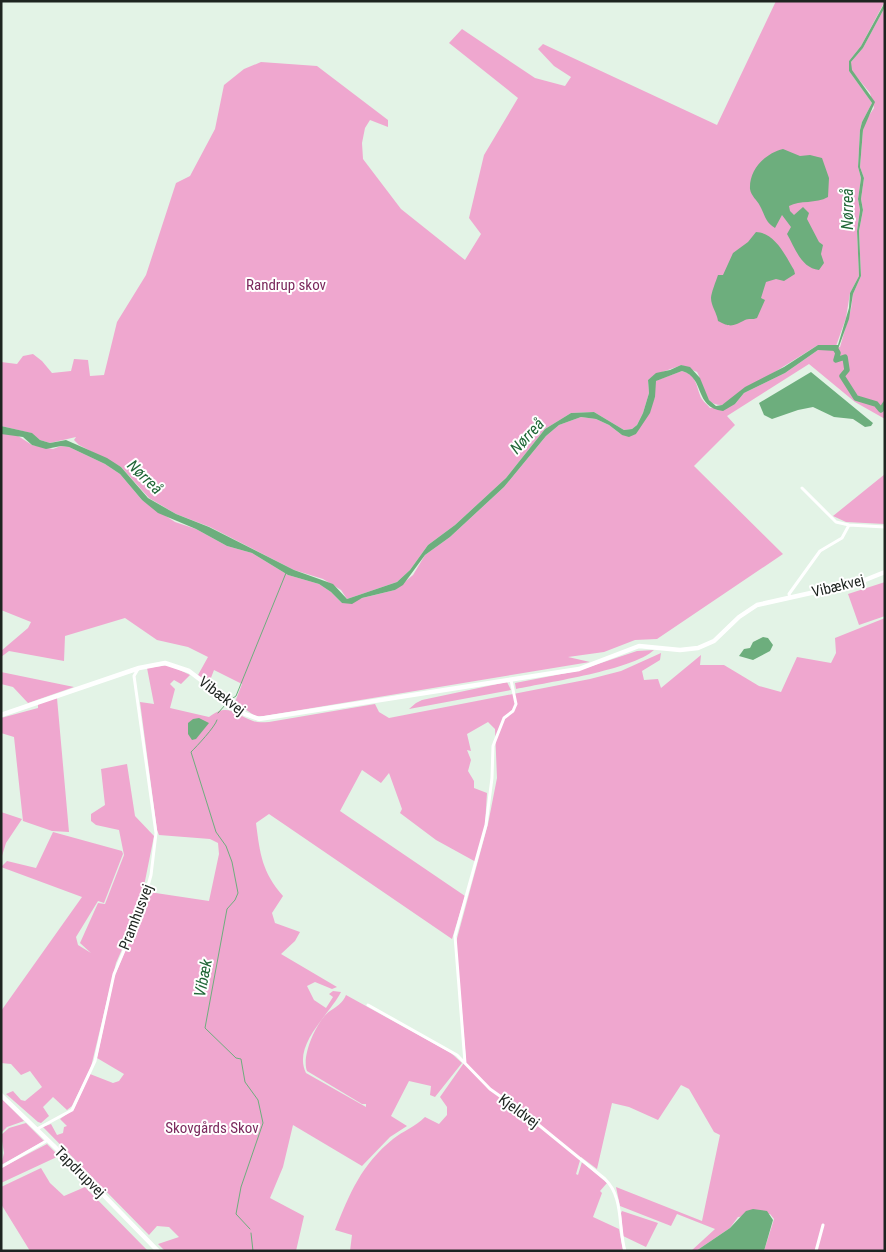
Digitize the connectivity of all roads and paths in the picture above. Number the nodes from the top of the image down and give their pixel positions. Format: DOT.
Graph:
graph roads {
  1 [pos="802,488"];
  2 [pos="849,525"];
  3 [pos="885,526"];
  4 [pos="885,572"];
  5 [pos="790,597"];
  6 [pos="139,668"];
  7 [pos="127,672"];
  8 [pos="134,676"];
  9 [pos="511,680"];
  10 [pos="1,715"];
  11 [pos="368,1005"];
  12 [pos="465,1063"];
  13 [pos="1,1095"];
  14 [pos="36,1129"];
  15 [pos="48,1140"];
  16 [pos="1,1167"];
  17 [pos="823,1225"];
  18 [pos="158,1251"];
  19 [pos="625,1251"];
  20 [pos="816,1251"];
  1 -- 2 [label="street"];
  2 -- 3 [label="street"];
  2 -- 5 [label="street, Vibækvej"];
  4 -- 5 [label="street, Vibækvej"];
  5 -- 9 [label="street, Vibækvej"];
  6 -- 7 [label="street, Vibækvej"];
  6 -- 8 [label="street"];
  6 -- 9 [label="street, Vibækvej"];
  7 -- 8 [label="street"];
  7 -- 10 [label="street, Vibækvej"];
  8 -- 14 [label="street, Pramhusvej"];
  9 -- 12 [label="street"];
  11 -- 12 [label="street, Kjeldvej"];
  12 -- 19 [label="street, Kjeldvej"];
  13 -- 14 [label="street, Tapdrupvej"];
  14 -- 15 [label="street, Tapdrupvej"];
  15 -- 16 [label="street"];
  15 -- 18 [label="street, Tapdrupvej"];
  17 -- 20 [label="street"];
}
